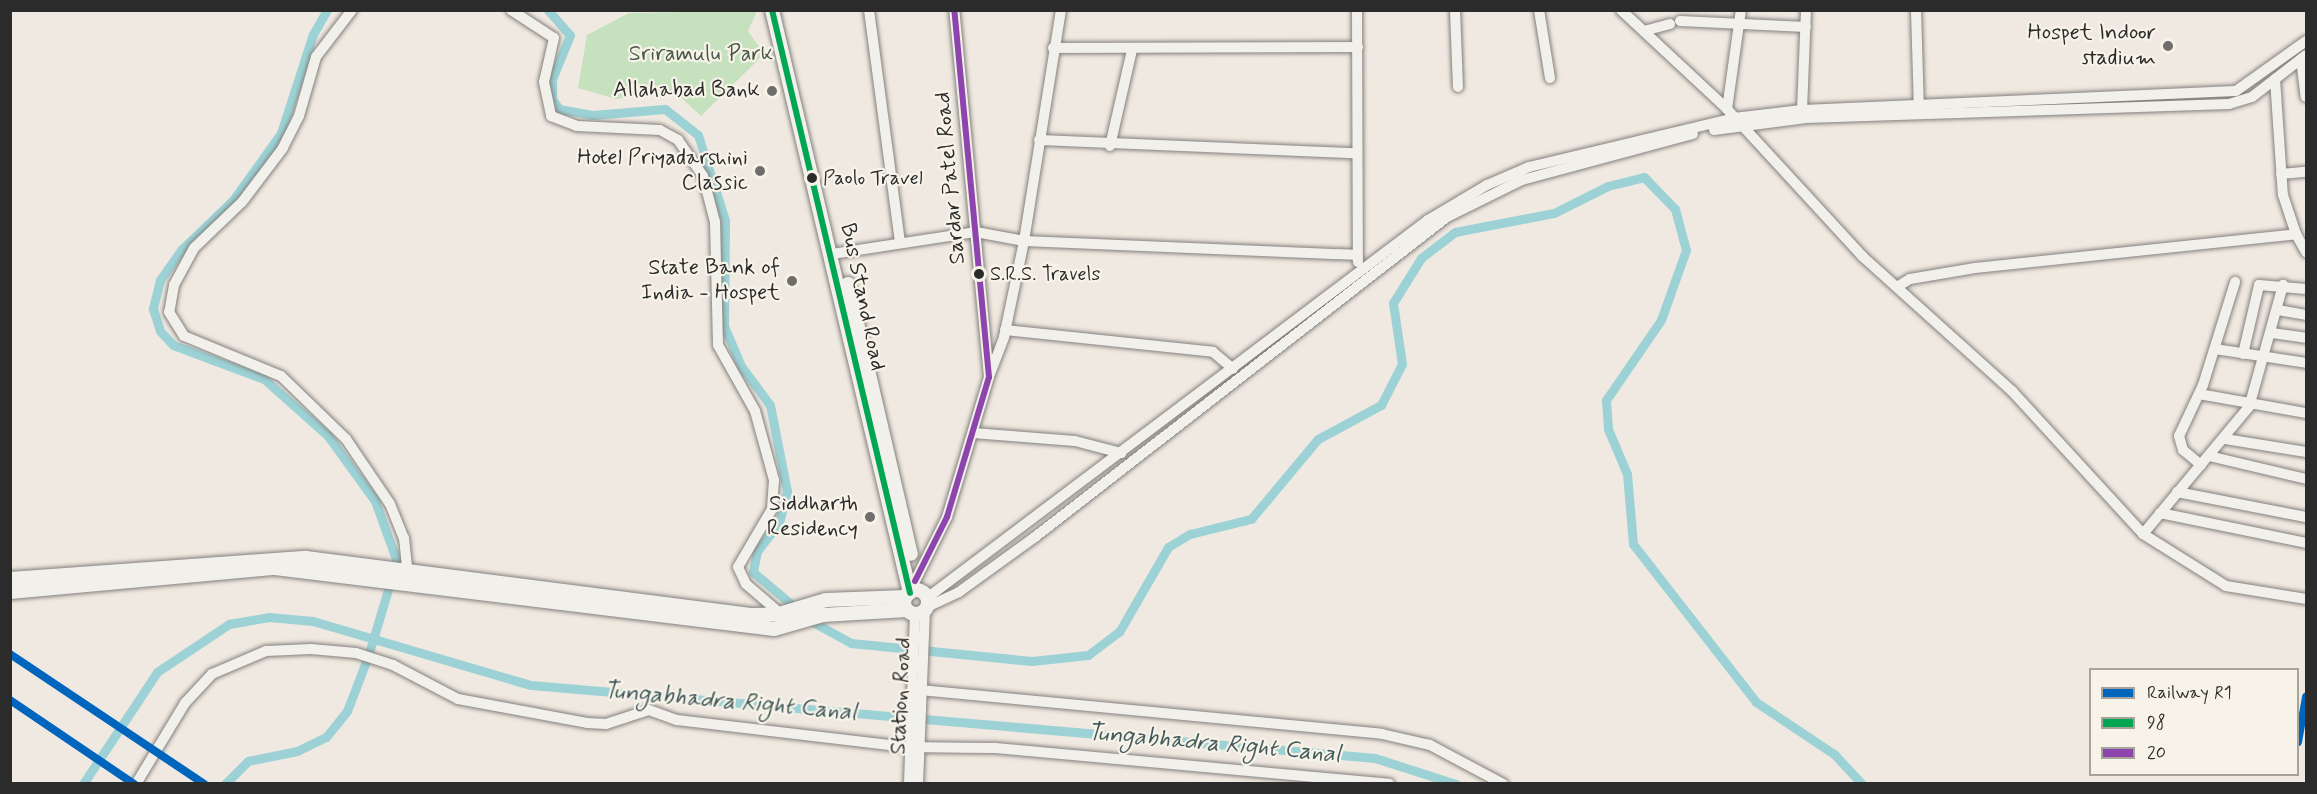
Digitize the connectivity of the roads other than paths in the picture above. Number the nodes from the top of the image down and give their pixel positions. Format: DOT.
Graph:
graph roads {
  1 [pos="352,10"];
  2 [pos="511,10"];
  3 [pos="772,10"];
  4 [pos="781,10"];
  5 [pos="869,10"];
  6 [pos="954,10"];
  7 [pos="1357,10"];
  8 [pos="1455,10"];
  9 [pos="1539,10"];
  10 [pos="1621,10"];
  11 [pos="1741,10"];
  12 [pos="1806,10"];
  13 [pos="1916,10"];
  14 [pos="1059,13"];
  15 [pos="1741,23"];
  16 [pos="1806,27"];
  17 [pos="1644,31"];
  18 [pos="2307,41"];
  19 [pos="1358,47"];
  20 [pos="1053,48"];
  21 [pos="1132,50"];
  22 [pos="2304,57"];
  23 [pos="1550,78"];
  24 [pos="2275,79"];
  25 [pos="2305,80"];
  26 [pos="1458,87"];
  27 [pos="2307,97"];
  28 [pos="1919,109"];
  29 [pos="1802,110"];
  30 [pos="1734,118"];
  31 [pos="1039,140"];
  32 [pos="1110,146"];
  33 [pos="1355,153"];
  34 [pos="2307,172"];
  35 [pos="2281,174"];
  36 [pos="976,232"];
  37 [pos="2296,234"];
  38 [pos="900,241"];
  39 [pos="1024,241"];
  40 [pos="836,252"];
  41 [pos="2307,252"];
  42 [pos="1355,255"];
  43 [pos="1364,270"];
  44 [pos="2235,282"];
  45 [pos="2283,285"];
  46 [pos="1897,287"];
  47 [pos="2307,289"];
  48 [pos="2278,310"];
  49 [pos="2307,315"];
  50 [pos="1005,330"];
  51 [pos="2272,333"];
  52 [pos="2307,338"];
  53 [pos="2216,349"];
  54 [pos="2243,354"];
  55 [pos="2266,358"];
  56 [pos="2307,363"];
  57 [pos="1233,369"];
  58 [pos="989,377"];
  59 [pos="2199,394"];
  60 [pos="2249,407"];
  61 [pos="2307,413"];
  62 [pos="974,433"];
  63 [pos="2225,439"];
  64 [pos="1121,453"];
  65 [pos="2307,453"];
  66 [pos="2209,456"];
  67 [pos="2200,465"];
  68 [pos="2307,479"];
  69 [pos="2176,492"];
  70 [pos="2160,513"];
  71 [pos="2307,517"];
  72 [pos="2143,534"];
  73 [pos="2307,543"];
  74 [pos="407,568"];
  75 [pos="10,579"];
  76 [pos="10,592"];
  77 [pos="2307,599"];
  78 [pos="917,600"];
  79 [pos="822,608"];
  80 [pos="784,613"];
  81 [pos="803,623"];
  82 [pos="917,696"];
  83 [pos="913,744"];
  84 [pos="136,783"];
  85 [pos="909,783"];
  86 [pos="918,783"];
  87 [pos="1389,783"];
  88 [pos="1503,783"];
  1 -- 74 [label="street"];
  2 -- 80 [label="street"];
  3 -- 40 [label="main road, Bus Stand Road"];
  4 -- 40 [label="main road, Bus Stand Road"];
  5 -- 38 [label="street"];
  6 -- 36 [label="street, Sardar Patel Road"];
  7 -- 19 [label="street"];
  8 -- 26 [label="street"];
  9 -- 23 [label="street"];
  10 -- 17 [label="street"];
  11 -- 15 [label="street"];
  12 -- 16 [label="street"];
  13 -- 28 [label="street"];
  14 -- 20 [label="street"];
  15 -- 16 [label="street"];
  15 -- 17 [label="street"];
  15 -- 30 [label="street"];
  16 -- 29 [label="street"];
  17 -- 30 [label="street"];
  18 -- 28 [label="street"];
  19 -- 21 [label="street"];
  19 -- 33 [label="street"];
  20 -- 21 [label="street"];
  20 -- 31 [label="street"];
  21 -- 32 [label="street"];
  22 -- 24 [label="street"];
  22 -- 25 [label="street"];
  24 -- 28 [label="street"];
  24 -- 35 [label="street"];
  25 -- 27 [label="street"];
  28 -- 29 [label="street"];
  28 -- 30 [label="street"];
  29 -- 30 [label="street"];
  30 -- 43 [label="street"];
  30 -- 46 [label="street"];
  30 -- 78 [label="street"];
  31 -- 32 [label="street"];
  31 -- 39 [label="street"];
  32 -- 33 [label="street"];
  33 -- 42 [label="street"];
  34 -- 35 [label="street"];
  35 -- 37 [label="street"];
  36 -- 38 [label="street"];
  36 -- 39 [label="street"];
  36 -- 58 [label="street, Sardar Patel Road"];
  37 -- 41 [label="street"];
  37 -- 46 [label="street"];
  38 -- 40 [label="street"];
  39 -- 42 [label="street"];
  39 -- 50 [label="street"];
  40 -- 78 [label="main road, Bus Stand Road"];
  42 -- 43 [label="street"];
  43 -- 57 [label="street"];
  44 -- 53 [label="street"];
  45 -- 47 [label="street"];
  45 -- 48 [label="street"];
  45 -- 54 [label="street"];
  46 -- 72 [label="street"];
  48 -- 49 [label="street"];
  48 -- 51 [label="street"];
  50 -- 57 [label="street"];
  50 -- 58 [label="street"];
  51 -- 52 [label="street"];
  51 -- 55 [label="street"];
  53 -- 54 [label="street"];
  53 -- 59 [label="street"];
  54 -- 55 [label="street"];
  55 -- 56 [label="street"];
  55 -- 60 [label="street"];
  57 -- 64 [label="street"];
  58 -- 62 [label="street, Sardar Patel Road"];
  59 -- 60 [label="street"];
  59 -- 67 [label="street"];
  60 -- 61 [label="street"];
  60 -- 63 [label="street"];
  62 -- 64 [label="street"];
  62 -- 78 [label="street, Sardar Patel Road"];
  63 -- 65 [label="street"];
  63 -- 66 [label="street"];
  64 -- 78 [label="street"];
  66 -- 67 [label="street"];
  66 -- 68 [label="street"];
  67 -- 69 [label="street"];
  69 -- 70 [label="street"];
  69 -- 71 [label="street"];
  70 -- 72 [label="street"];
  70 -- 73 [label="street"];
  72 -- 77 [label="street"];
  74 -- 75 [label="main road"];
  74 -- 80 [label="main road"];
  76 -- 81 [label="main road"];
  78 -- 79 [label="main road"];
  78 -- 82 [label="street, Station Road"];
  79 -- 80 [label="main road"];
  79 -- 81 [label="main road"];
  80 -- 81 [label="street"];
  82 -- 83 [label="street"];
  82 -- 88 [label="street"];
  83 -- 84 [label="street"];
  83 -- 85 [label="street, Station Road"];
  83 -- 86 [label="street, Station Road"];
  83 -- 87 [label="street"];
}
